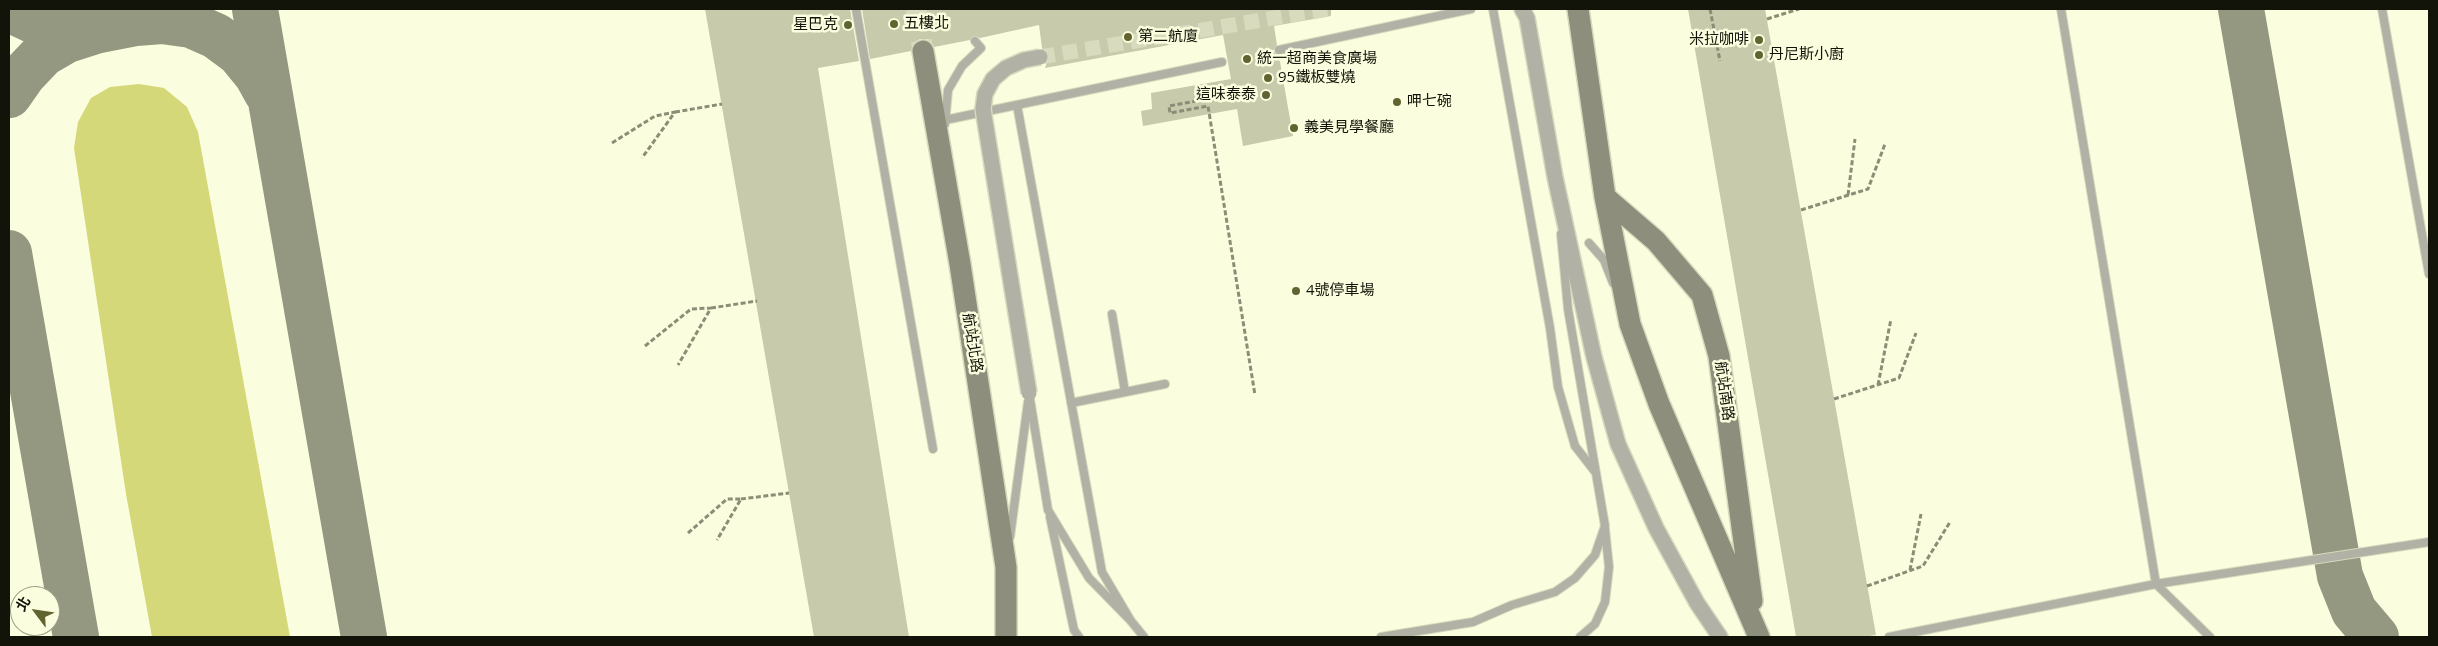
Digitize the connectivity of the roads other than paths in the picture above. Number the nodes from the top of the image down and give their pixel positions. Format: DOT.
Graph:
graph roads {
  1 [pos="856,9"];
  2 [pos="1471,9"];
  3 [pos="1492,9"];
  4 [pos="1522,9"];
  5 [pos="2061,9"];
  6 [pos="2382,9"];
  7 [pos="1574,13"];
  8 [pos="975,41"];
  9 [pos="1279,50"];
  10 [pos="924,51"];
  11 [pos="1040,57"];
  12 [pos="1222,62"];
  13 [pos="1016,105"];
  14 [pos="945,120"];
  15 [pos="942,158"];
  16 [pos="1555,177"];
  17 [pos="1605,196"];
  18 [pos="1589,243"];
  19 [pos="2429,274"];
  20 [pos="1112,314"];
  21 [pos="1630,324"];
  22 [pos="1166,384"];
  23 [pos="1125,392"];
  24 [pos="1029,393"];
  25 [pos="1071,403"];
  26 [pos="933,448"];
  27 [pos="1597,474"];
  28 [pos="1048,510"];
  29 [pos="1605,526"];
  30 [pos="2429,542"];
  31 [pos="1006,567"];
  32 [pos="2156,584"];
  33 [pos="1132,621"];
  34 [pos="1757,632"];
  35 [pos="1006,637"];
  36 [pos="1079,637"];
  37 [pos="1144,637"];
  38 [pos="1381,637"];
  39 [pos="1580,637"];
  40 [pos="1720,637"];
  41 [pos="1889,637"];
  42 [pos="2210,637"];
  1 -- 26 [label="lane"];
  2 -- 9 [label="lane"];
  3 -- 27 [label="lane"];
  4 -- 16 [label="street"];
  5 -- 32 [label="lane"];
  6 -- 19 [label="lane"];
  7 -- 17 [label="street, 航站南路"];
  8 -- 14 [label="lane"];
  10 -- 15 [label="street, 航站北路"];
  11 -- 24 [label="street, bridge"];
  12 -- 13 [label="lane"];
  13 -- 14 [label="lane"];
  13 -- 25 [label="lane"];
  14 -- 15 [label="lane"];
  15 -- 31 [label="street, 航站北路"];
  16 -- 27 [label="lane"];
  16 -- 40 [label="street"];
  17 -- 21 [label="street, 航站南路"];
  17 -- 34 [label="street, 航站南路"];
  18 -- 21 [label="lane"];
  20 -- 23 [label="lane"];
  21 -- 34 [label="street, 航站南路"];
  22 -- 23 [label="lane"];
  23 -- 25 [label="lane"];
  24 -- 28 [label="lane"];
  24 -- 31 [label="lane"];
  25 -- 33 [label="lane"];
  27 -- 29 [label="lane"];
  28 -- 33 [label="lane"];
  28 -- 36 [label="lane"];
  29 -- 38 [label="lane"];
  29 -- 39 [label="lane"];
  30 -- 32 [label="lane"];
  31 -- 35 [label="street, 航站北路"];
  32 -- 41 [label="lane"];
  32 -- 42 [label="lane"];
  33 -- 37 [label="lane"];
}
